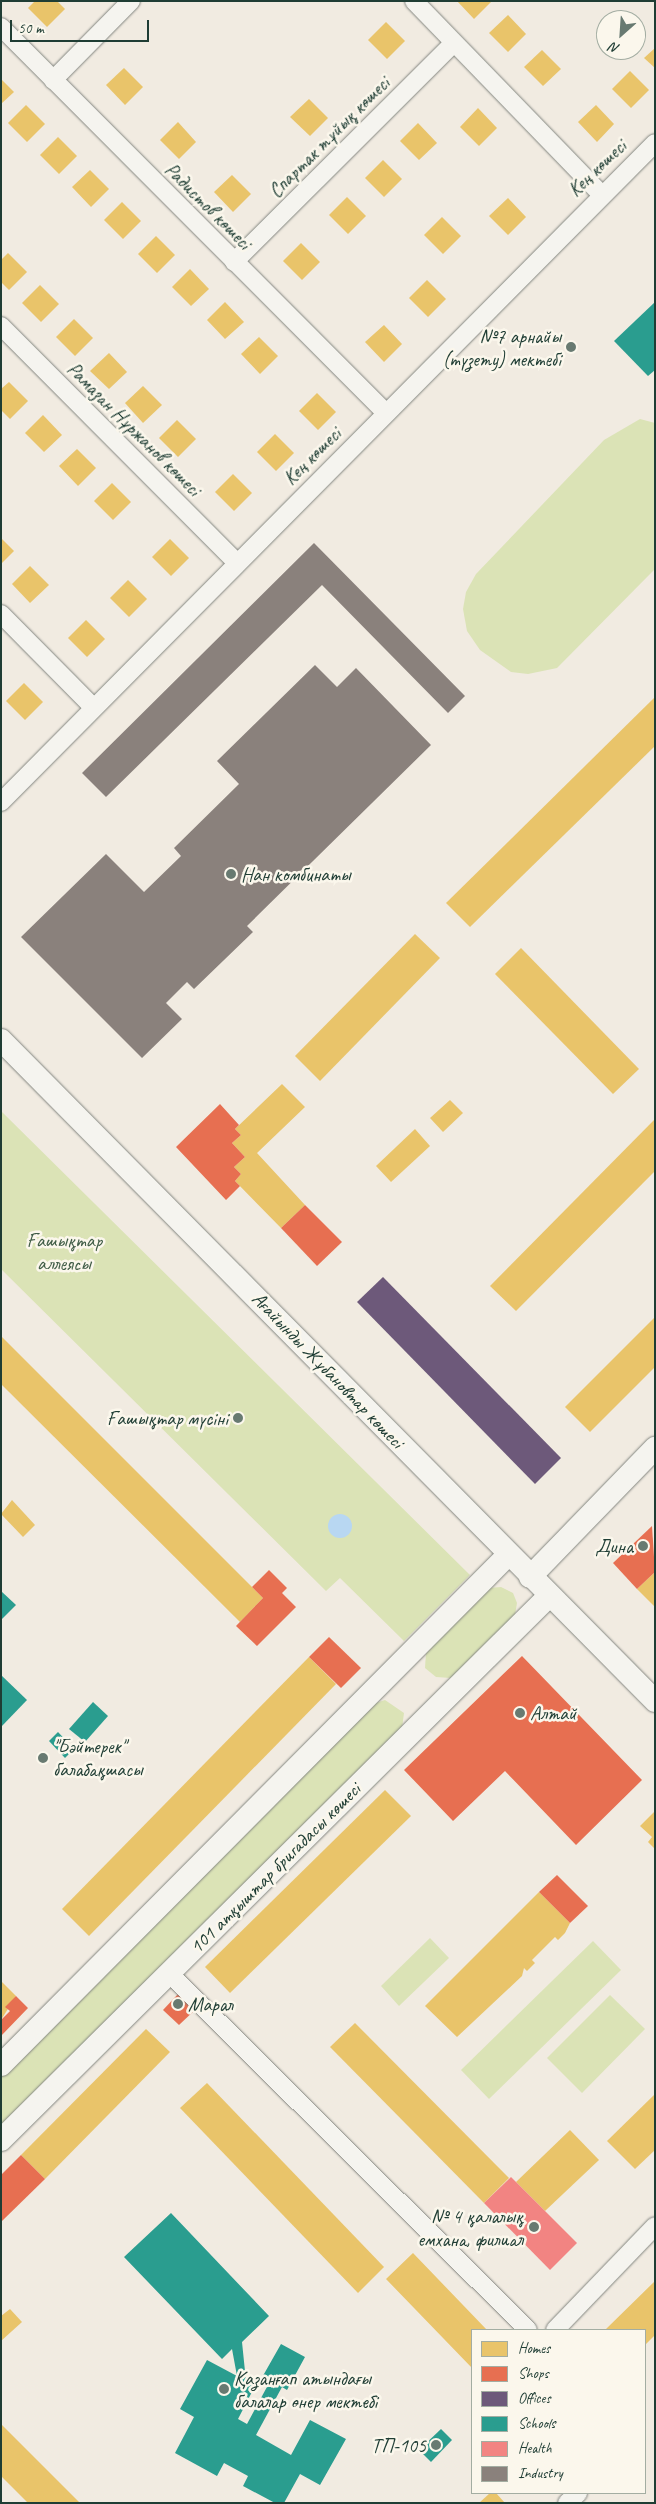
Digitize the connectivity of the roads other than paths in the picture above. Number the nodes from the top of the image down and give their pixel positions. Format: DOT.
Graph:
graph roads {
  1 [pos="131,1"];
  2 [pos="414,1"];
  3 [pos="1,27"];
  4 [pos="454,43"];
  5 [pos="53,80"];
  6 [pos="655,143"];
  7 [pos="600,193"];
  8 [pos="234,262"];
  9 [pos="1,326"];
  10 [pos="386,413"];
  11 [pos="236,562"];
  12 [pos="1,614"];
  13 [pos="93,707"];
  14 [pos="1,802"];
  15 [pos="1,1040"];
  16 [pos="655,1448"];
  17 [pos="508,1555"];
  18 [pos="530,1577"];
  19 [pos="548,1596"];
  20 [pos="655,1701"];
  21 [pos="169,1973"];
  22 [pos="1,2065"];
  23 [pos="1,2140"];
  24 [pos="655,2226"];
  25 [pos="527,2329"];
  26 [pos="556,2329"];
  27 [pos="577,2494"];
  28 [pos="567,2503"];
  1 -- 5 [label="street"];
  2 -- 4 [label="street"];
  3 -- 5 [label="street, Радистов көшесі"];
  4 -- 7 [label="street"];
  4 -- 8 [label="street, Спартак тұйық көшесі"];
  5 -- 8 [label="street, Радистов көшесі"];
  6 -- 7 [label="street, Кең көшесі"];
  7 -- 10 [label="street, Кең көшесі"];
  8 -- 10 [label="street, Радистов көшесі"];
  9 -- 11 [label="street, Рамазан Нұржанов көшесі"];
  10 -- 11 [label="street, Кең көшесі"];
  11 -- 13 [label="street, Кең көшесі"];
  12 -- 13 [label="street"];
  13 -- 14 [label="street, Кең көшесі"];
  15 -- 17 [label="street, Ағайынды Жұбановтар көшесі"];
  16 -- 18 [label="street"];
  17 -- 18 [label="street, Ағайынды Жұбановтар көшесі"];
  17 -- 22 [label="street"];
  18 -- 19 [label="street, Ағайынды Жұбановтар көшесі"];
  19 -- 20 [label="street, Ағайынды Жұбановтар көшесі"];
  19 -- 21 [label="street, 101 атқыштар бригадасы көшесі"];
  21 -- 23 [label="street, 101 атқыштар бригадасы көшесі"];
  21 -- 25 [label="street"];
  24 -- 26 [label="street"];
  27 -- 28 [label="street"];
}
